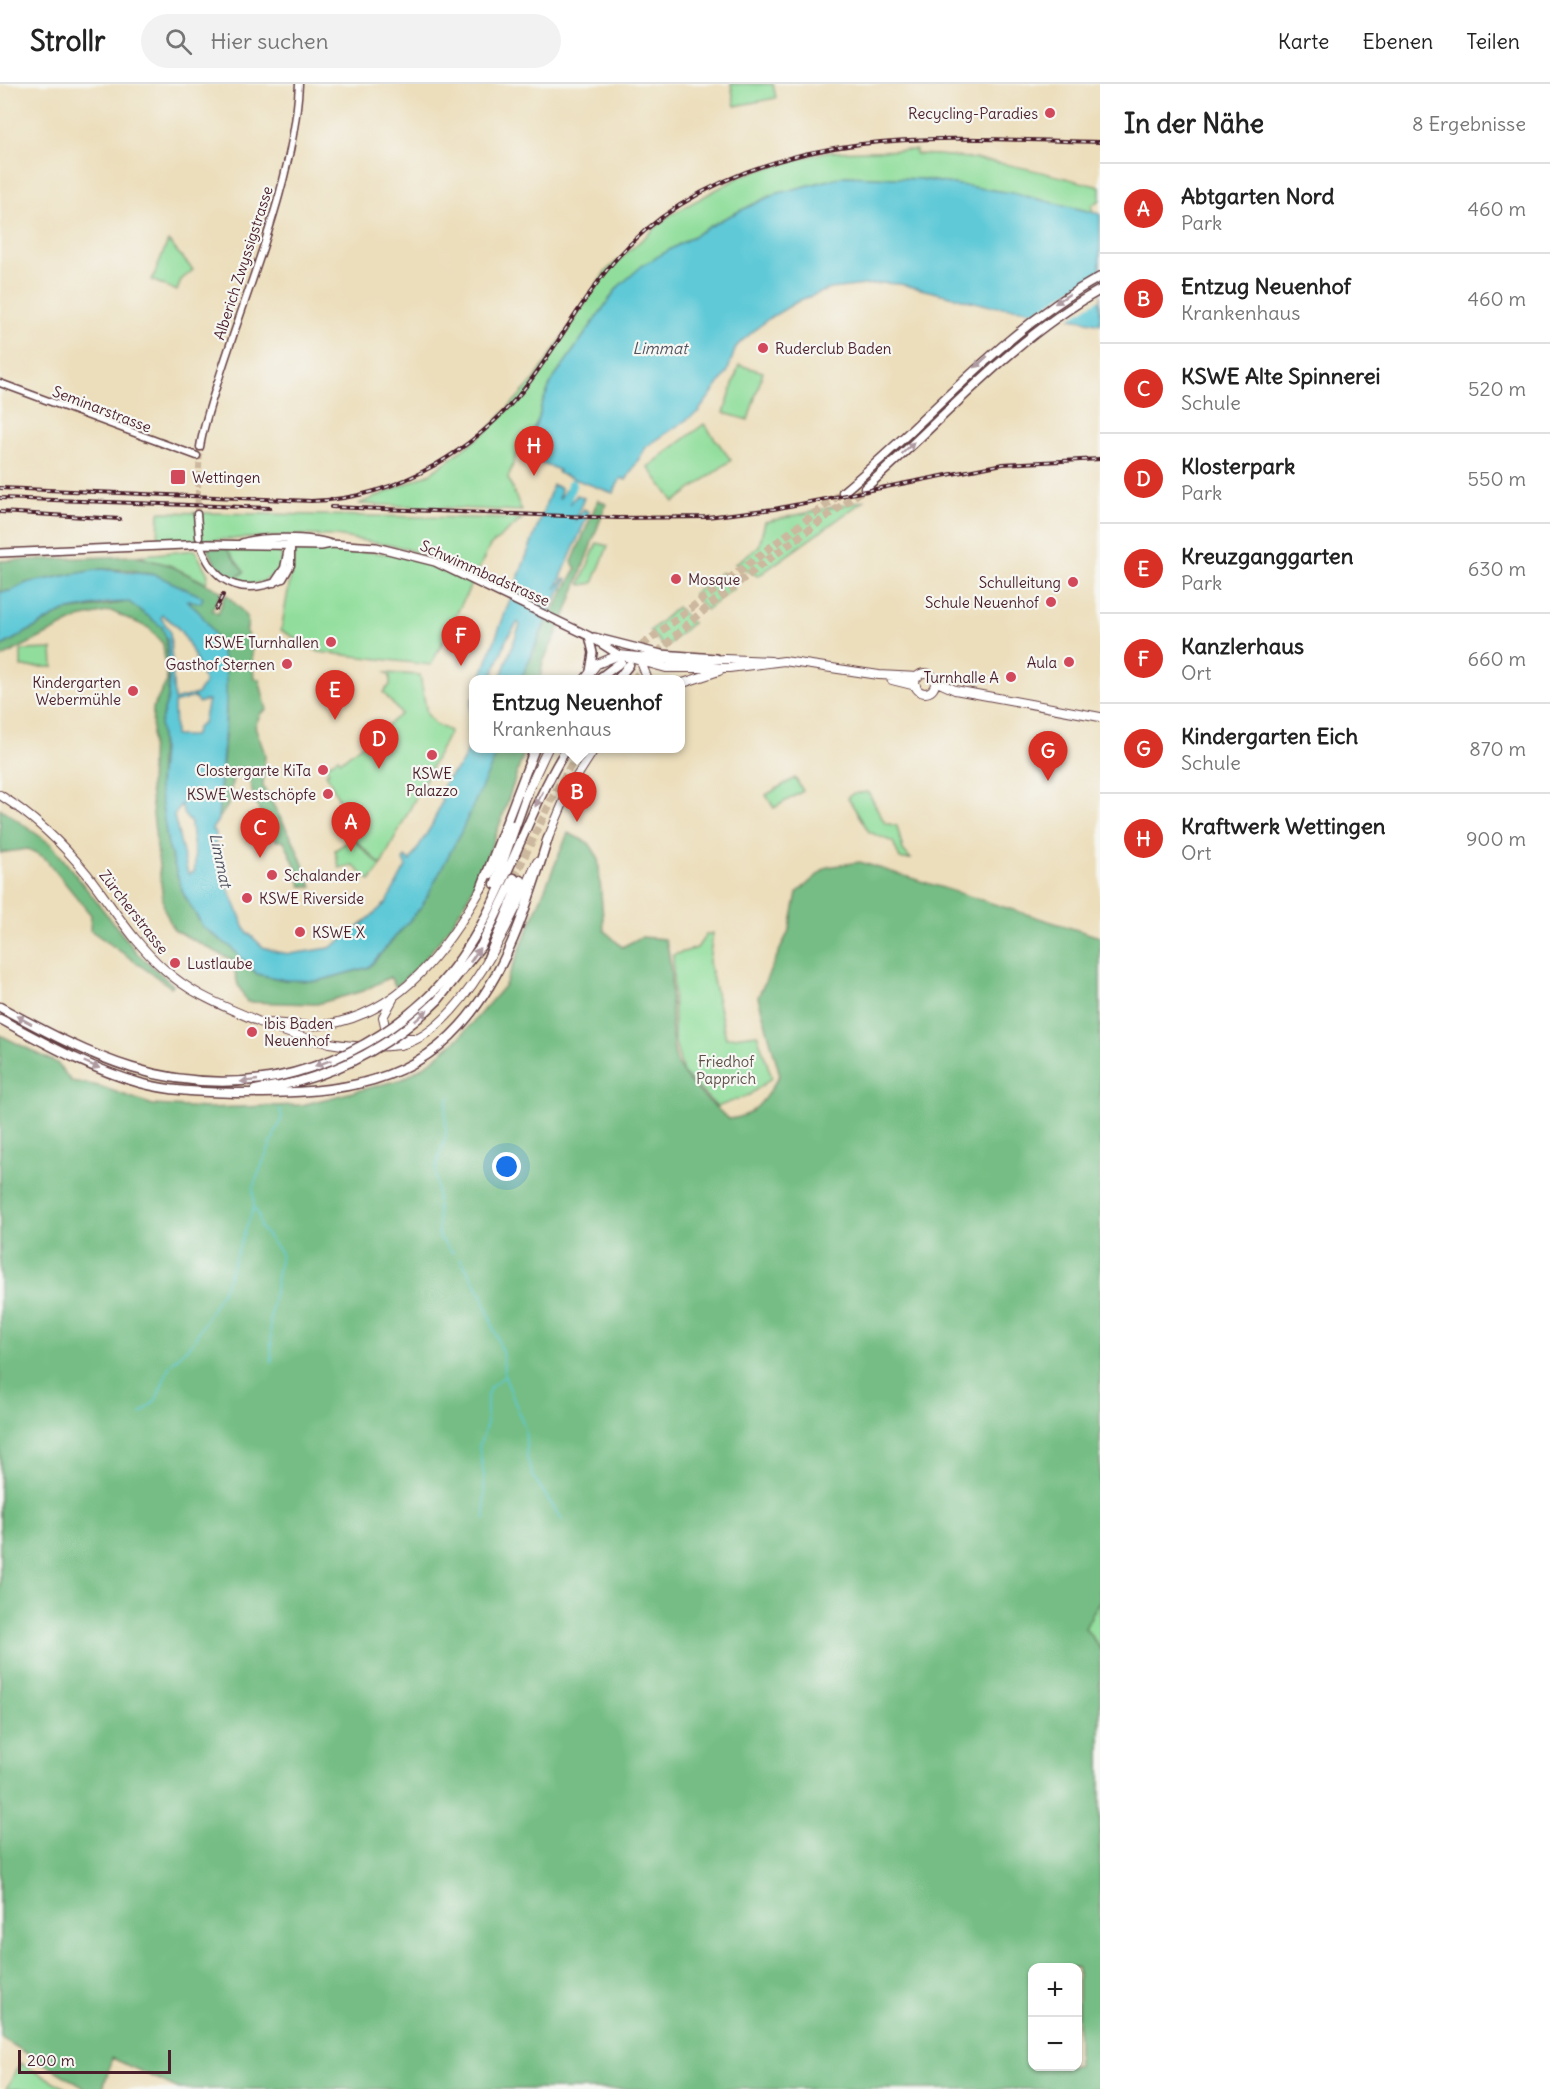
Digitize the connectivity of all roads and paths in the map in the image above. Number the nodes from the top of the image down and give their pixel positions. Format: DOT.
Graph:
graph roads {
  1 [pos="299,84"];
  2 [pos="1100,277"];
  3 [pos="1100,290"];
  4 [pos="0,383"];
  5 [pos="200,447"];
  6 [pos="197,456"];
  7 [pos="865,488"];
  8 [pos="843,492"];
  9 [pos="197,514"];
  10 [pos="199,537"];
  11 [pos="290,543"];
  12 [pos="241,544"];
  13 [pos="331,544"];
  14 [pos="276,546"];
  15 [pos="303,546"];
  16 [pos="202,549"];
  17 [pos="0,553"];
  18 [pos="293,554"];
  19 [pos="286,560"];
  20 [pos="274,584"];
  21 [pos="589,636"];
  22 [pos="622,646"];
  23 [pos="636,656"];
  24 [pos="725,659"];
  25 [pos="623,661"];
  26 [pos="776,662"];
  27 [pos="643,664"];
  28 [pos="729,668"];
  29 [pos="590,670"];
  30 [pos="587,675"];
  31 [pos="604,675"];
  32 [pos="619,675"];
  33 [pos="646,675"];
  34 [pos="879,675"];
  35 [pos="918,677"];
  36 [pos="935,681"];
  37 [pos="685,683"];
  38 [pos="916,686"];
  39 [pos="955,690"];
  40 [pos="932,691"];
  41 [pos="1100,717"];
  42 [pos="533,753"];
  43 [pos="546,753"];
  44 [pos="564,753"];
  45 [pos="592,753"];
  46 [pos="528,791"];
  47 [pos="0,795"];
  48 [pos="548,838"];
  49 [pos="481,889"];
  50 [pos="473,941"];
  51 [pos="488,958"];
  52 [pos="396,995"];
  53 [pos="0,1007"];
  54 [pos="0,1019"];
  55 [pos="262,1023"];
  56 [pos="420,1037"];
  57 [pos="240,1093"];
  1 -- 5 [label="street, Alberich Zwyssigstrasse"];
  2 -- 8 [label="highway, one-way"];
  7 -- 3 [label="highway, one-way"];
  4 -- 6 [label="street, Seminarstrasse"];
  9 -- 10 [label="street"];
  11 -- 12 [label="main road, Schwimmbadstrasse"];
  11 -- 13 [label="main road, Schwimmbadstrasse"];
  11 -- 14 [label="main road, Schwimmbadstrasse"];
  11 -- 15 [label="main road, Schwimmbadstrasse"];
  11 -- 18 [label="street"];
  11 -- 19 [label="street"];
  12 -- 14 [label="main road, Schwimmbadstrasse"];
  12 -- 17 [label="main road, Schwimmbadstrasse"];
  13 -- 15 [label="main road, Schwimmbadstrasse"];
  13 -- 21 [label="main road, Schwimmbadstrasse"];
  14 -- 19 [label="street"];
  15 -- 18 [label="street"];
  16 -- 20 [label="street"];
  18 -- 20 [label="street"];
  19 -- 20 [label="street"];
  21 -- 22 [label="main road"];
  21 -- 25 [label="main road"];
  21 -- 29 [label="main road"];
  22 -- 23 [label="main road"];
  22 -- 24 [label="main road"];
  23 -- 24 [label="main road"];
  23 -- 25 [label="main road"];
  23 -- 27 [label="main road"];
  24 -- 26 [label="main road"];
  25 -- 27 [label="main road"];
  25 -- 29 [label="main road"];
  25 -- 31 [label="highway"];
  25 -- 32 [label="highway"];
  26 -- 28 [label="main road"];
  26 -- 34 [label="main road"];
  27 -- 28 [label="main road"];
  27 -- 33 [label="main road"];
  28 -- 37 [label="main road"];
  29 -- 30 [label="main road"];
  34 -- 35 [label="main road"];
  34 -- 38 [label="main road"];
  35 -- 36 [label="main road"];
  35 -- 38 [label="main road"];
  36 -- 39 [label="main road"];
  36 -- 40 [label="main road"];
  38 -- 40 [label="main road"];
  39 -- 40 [label="main road"];
  39 -- 41 [label="main road"];
  42 -- 49 [label="highway"];
  43 -- 46 [label="main road"];
  44 -- 50 [label="highway, one-way"];
  45 -- 48 [label="main road"];
  46 -- 49 [label="main road"];
  46 -- 50 [label="highway"];
  47 -- 55 [label="main road, Zürcherstrasse"];
  48 -- 51 [label="main road"];
  48 -- 57 [label="highway"];
  49 -- 52 [label="main road"];
  50 -- 53 [label="highway, one-way, bridge"];
  51 -- 56 [label="main road"];
  57 -- 51 [label="highway, one-way, bridge"];
  52 -- 55 [label="main road"];
  52 -- 56 [label="main road"];
  54 -- 57 [label="highway, one-way"];
  55 -- 56 [label="main road, Zürcherstrasse"];
}
